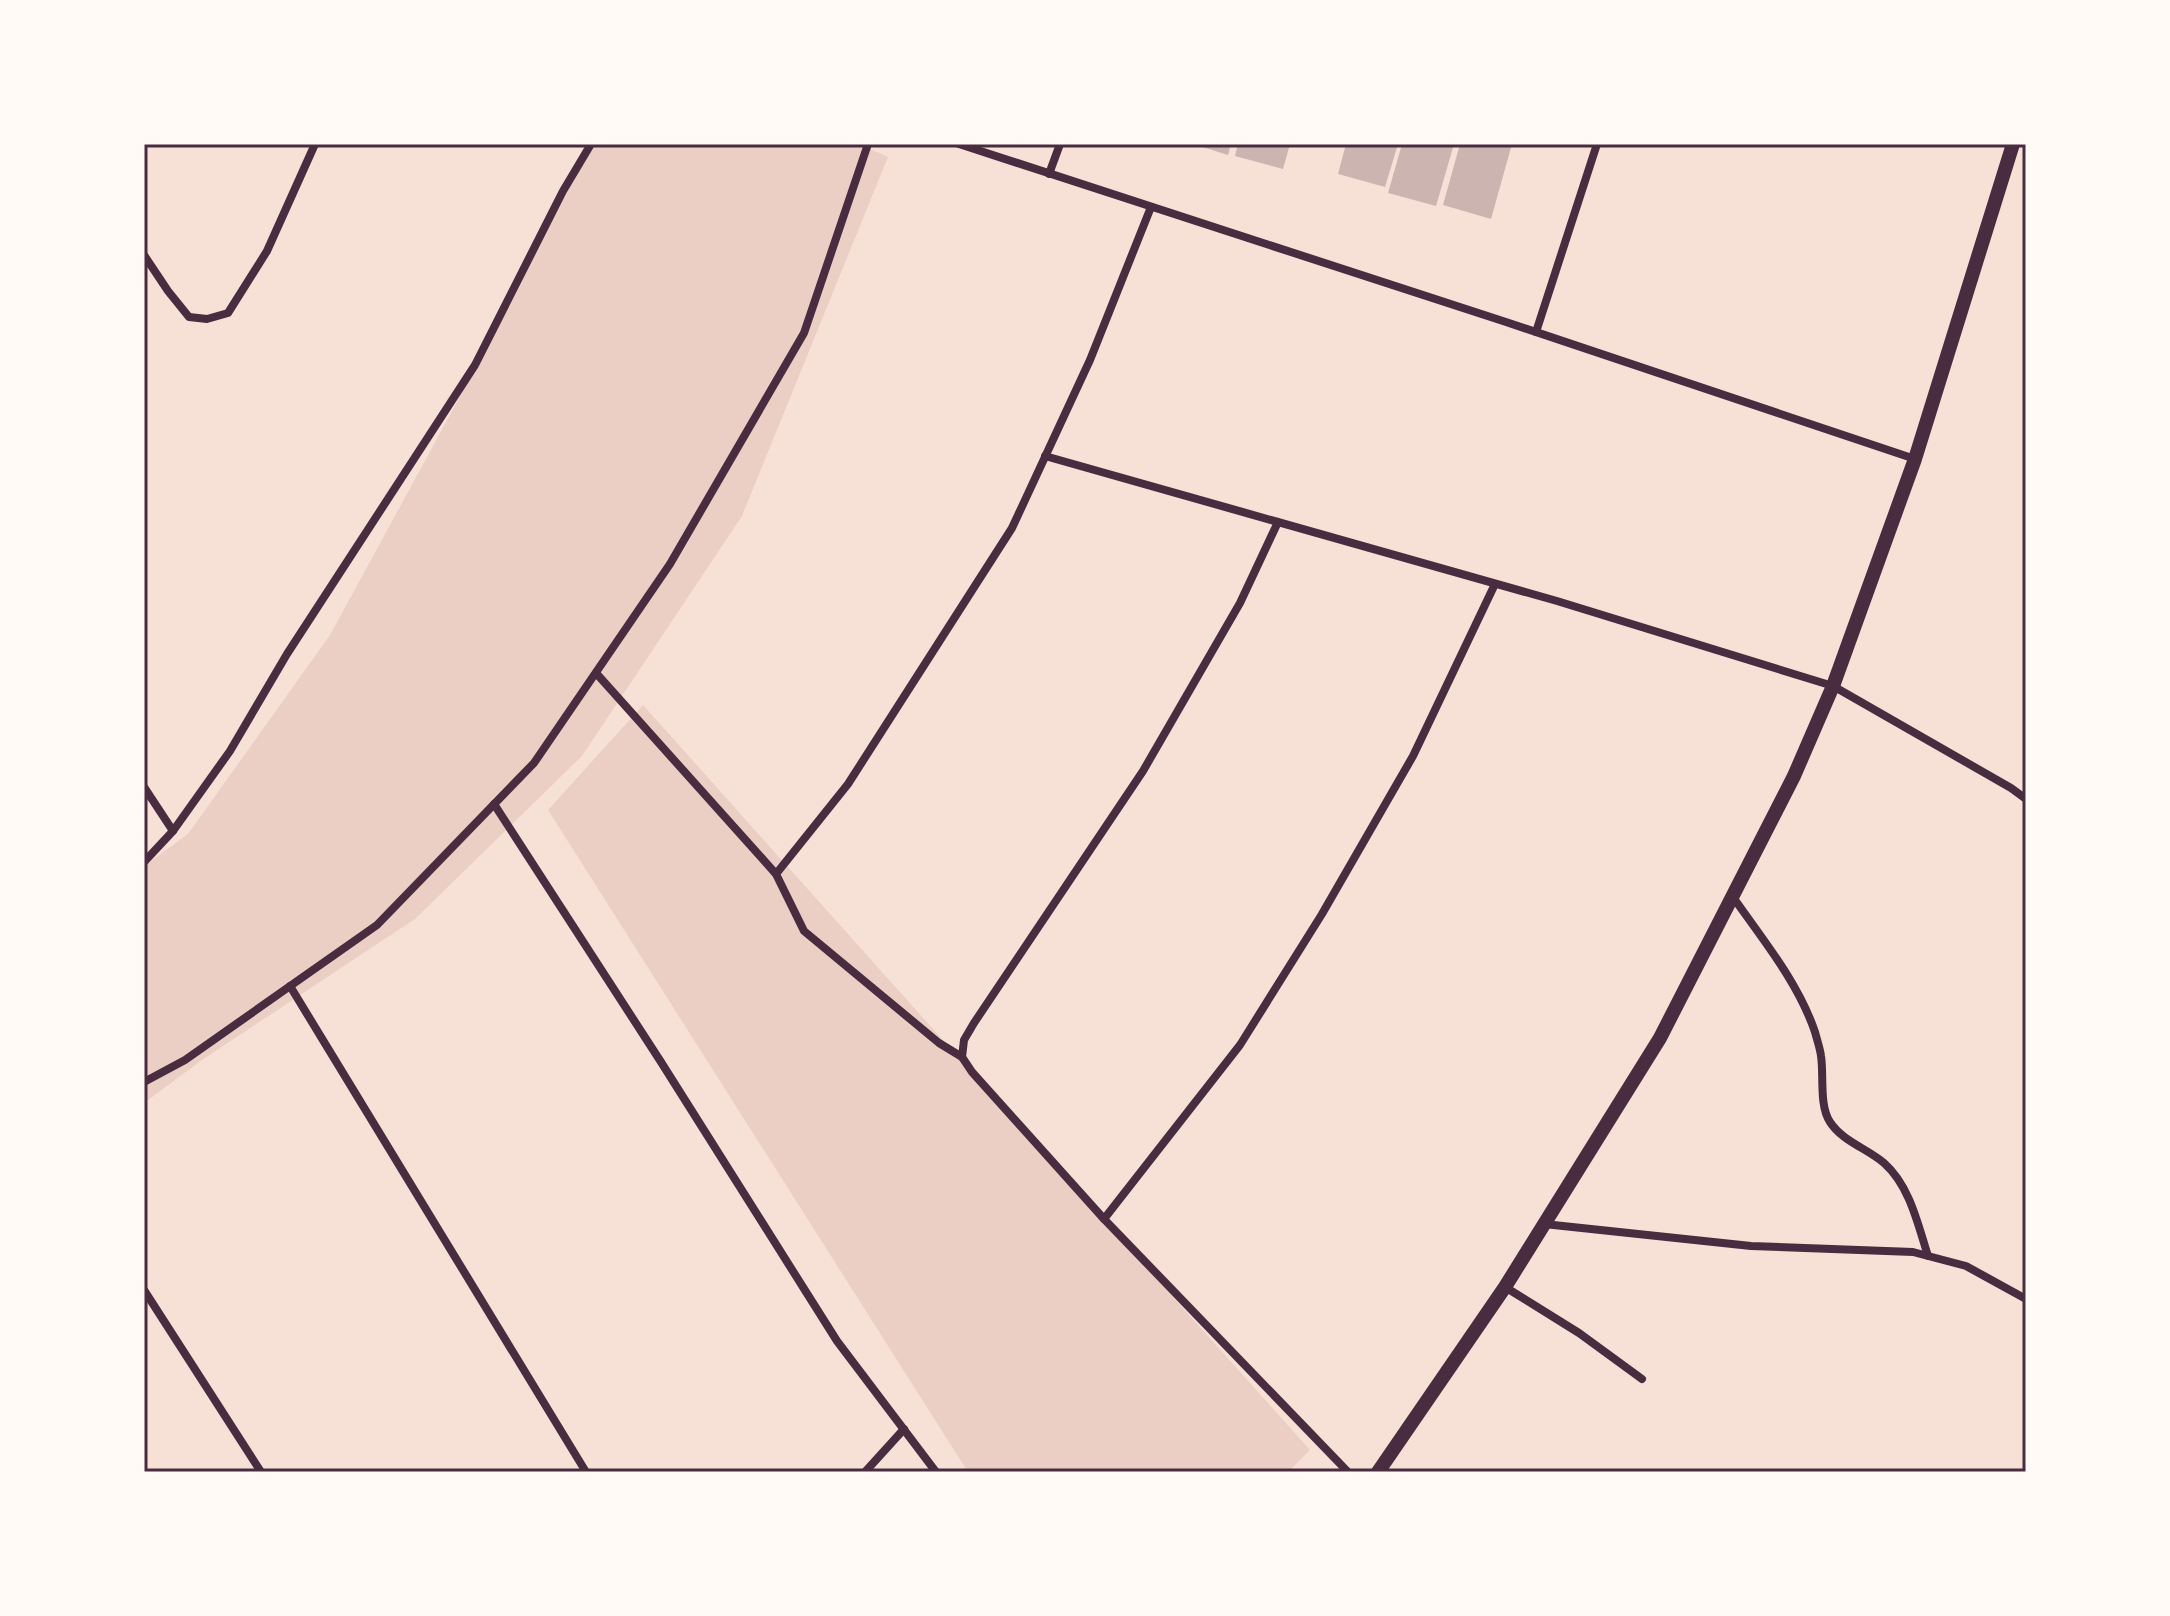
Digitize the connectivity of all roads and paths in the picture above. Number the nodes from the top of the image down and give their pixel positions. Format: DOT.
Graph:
graph roads {
  1 [pos="315,144"];
  2 [pos="591,144"];
  3 [pos="868,144"];
  4 [pos="959,144"];
  5 [pos="1060,144"];
  6 [pos="1597,144"];
  7 [pos="2013,144"];
  8 [pos="1049,174"];
  9 [pos="1151,207"];
  10 [pos="144,255"];
  11 [pos="1536,332"];
  12 [pos="1045,456"];
  13 [pos="1915,459"];
  14 [pos="1278,522"];
  15 [pos="1495,584"];
  16 [pos="596,673"];
  17 [pos="1833,686"];
  18 [pos="144,787"];
  19 [pos="2026,799"];
  20 [pos="494,804"];
  21 [pos="173,831"];
  22 [pos="144,862"];
  23 [pos="776,874"];
  24 [pos="1733,897"];
  25 [pos="290,986"];
  26 [pos="962,1057"];
  27 [pos="144,1082"];
  28 [pos="1104,1219"];
  29 [pos="1544,1224"];
  30 [pos="1928,1256"];
  31 [pos="1505,1287"];
  32 [pos="144,1290"];
  33 [pos="2026,1299"];
  34 [pos="1642,1379"];
  35 [pos="904,1429"];
  36 [pos="261,1472"];
  37 [pos="586,1472"];
  38 [pos="865,1472"];
  39 [pos="936,1472"];
  40 [pos="1348,1472"];
  41 [pos="1378,1472"];
  1 -- 10 [label="street"];
  2 -- 21 [label="street"];
  3 -- 16 [label="street"];
  4 -- 8 [label="street"];
  5 -- 8 [label="street"];
  6 -- 11 [label="street"];
  7 -- 13 [label="street"];
  8 -- 9 [label="street"];
  9 -- 11 [label="street"];
  9 -- 12 [label="street"];
  11 -- 13 [label="street"];
  12 -- 14 [label="street"];
  12 -- 23 [label="street"];
  13 -- 17 [label="street"];
  14 -- 15 [label="street"];
  14 -- 26 [label="street"];
  15 -- 17 [label="street"];
  15 -- 28 [label="street"];
  16 -- 20 [label="street"];
  16 -- 23 [label="street"];
  17 -- 19 [label="street"];
  17 -- 24 [label="street"];
  18 -- 21 [label="street"];
  20 -- 25 [label="street"];
  20 -- 35 [label="street"];
  21 -- 22 [label="street"];
  23 -- 26 [label="street"];
  24 -- 29 [label="street"];
  24 -- 30 [label="street"];
  25 -- 27 [label="street"];
  25 -- 37 [label="street"];
  26 -- 28 [label="street"];
  28 -- 40 [label="street"];
  29 -- 30 [label="street"];
  29 -- 31 [label="street"];
  30 -- 33 [label="street"];
  31 -- 34 [label="street"];
  31 -- 41 [label="street"];
  32 -- 36 [label="street"];
  35 -- 38 [label="street"];
  35 -- 39 [label="street"];
}
